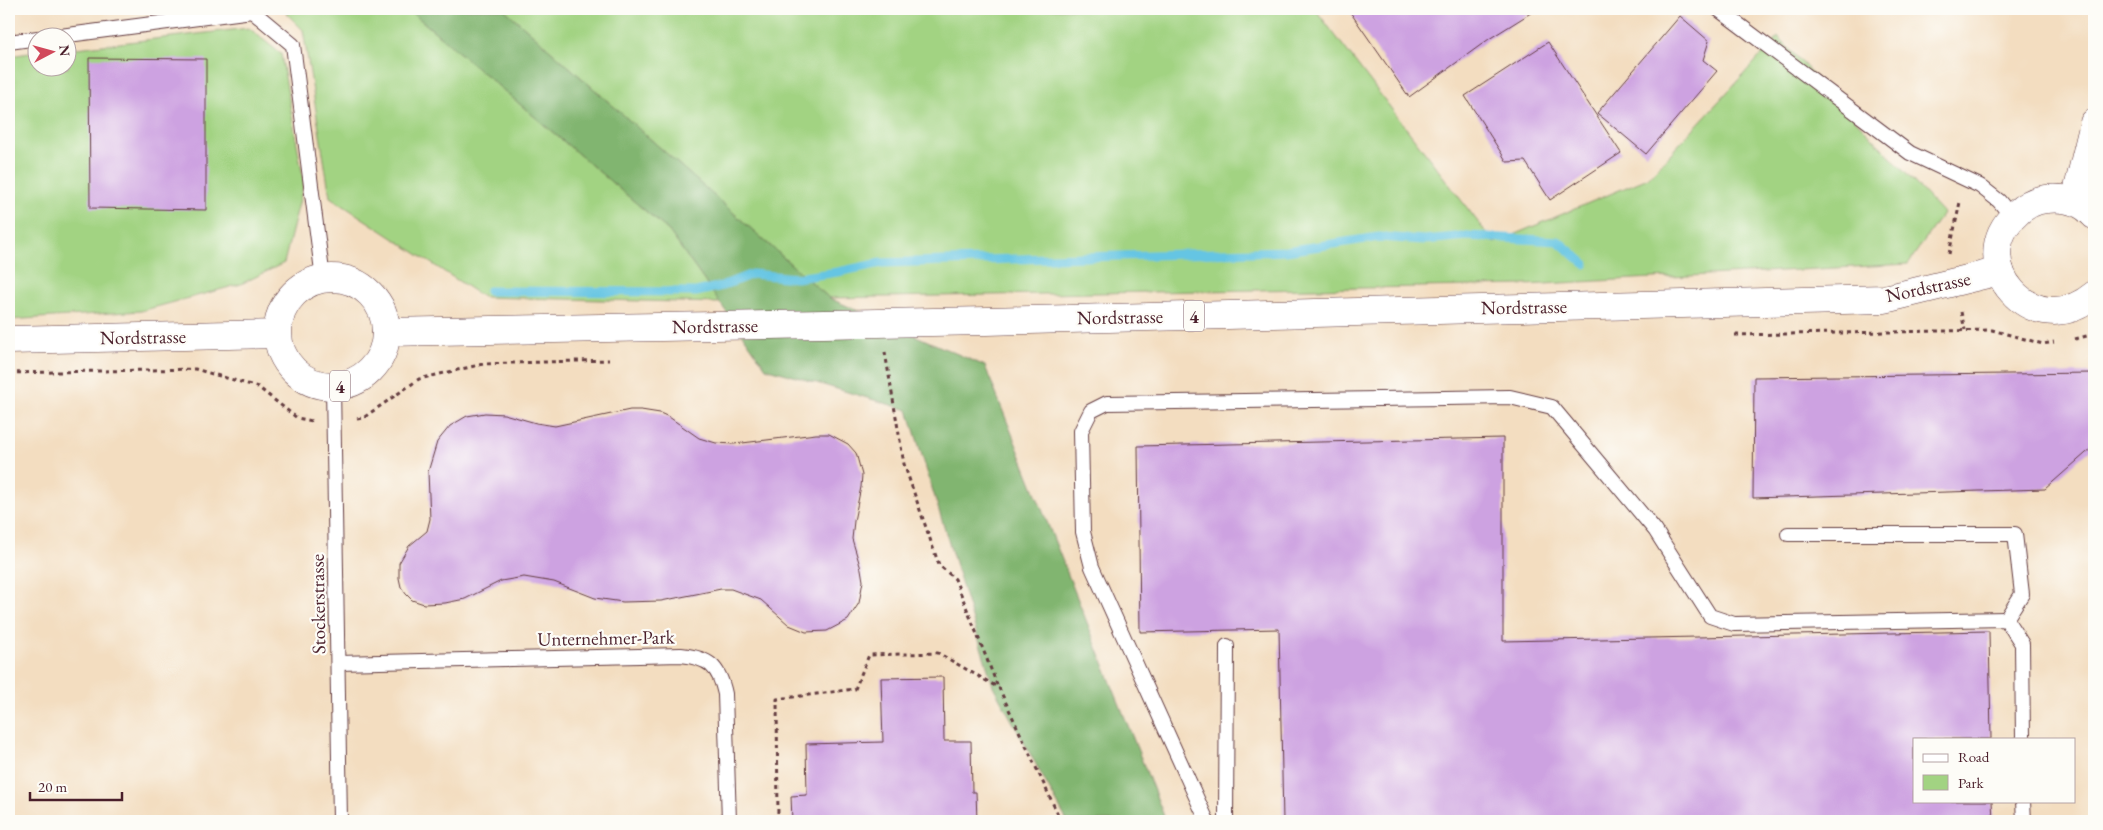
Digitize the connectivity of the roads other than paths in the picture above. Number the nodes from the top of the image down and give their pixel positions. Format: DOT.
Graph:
graph roads {
  1 [pos="1718,9"];
  2 [pos="78,34"];
  3 [pos="28,39"];
  4 [pos="9,42"];
  5 [pos="2094,123"];
  6 [pos="2085,208"];
  7 [pos="2012,217"];
  8 [pos="2000,271"];
  9 [pos="323,279"];
  10 [pos="2094,295"];
  11 [pos="386,332"];
  12 [pos="278,334"];
  13 [pos="9,340"];
  14 [pos="334,386"];
  15 [pos="1788,534"];
  16 [pos="2006,620"];
  17 [pos="1227,646"];
  18 [pos="338,663"];
  19 [pos="2023,738"];
  20 [pos="2023,802"];
  21 [pos="340,821"];
  22 [pos="729,821"];
  23 [pos="1207,821"];
  24 [pos="1226,821"];
  25 [pos="2024,821"];
  1 -- 7 [label="lane"];
  2 -- 9 [label="lane"];
  3 -- 4 [label="lane"];
  5 -- 6 [label="main road"];
  6 -- 7 [label="main road"];
  7 -- 8 [label="main road"];
  8 -- 10 [label="main road"];
  8 -- 11 [label="main road, Nordstrasse / 4"];
  9 -- 11 [label="main road, 4"];
  9 -- 12 [label="main road, 4"];
  11 -- 14 [label="main road, 4"];
  12 -- 13 [label="main road, Nordstrasse"];
  12 -- 14 [label="main road, 4"];
  14 -- 18 [label="lane, Stockerstrasse"];
  15 -- 16 [label="lane"];
  16 -- 19 [label="lane"];
  16 -- 23 [label="lane"];
  17 -- 24 [label="lane"];
  18 -- 21 [label="lane, Stockerstrasse"];
  18 -- 22 [label="lane, Unternehmer-Park"];
  20 -- 25 [label="lane"];
}
